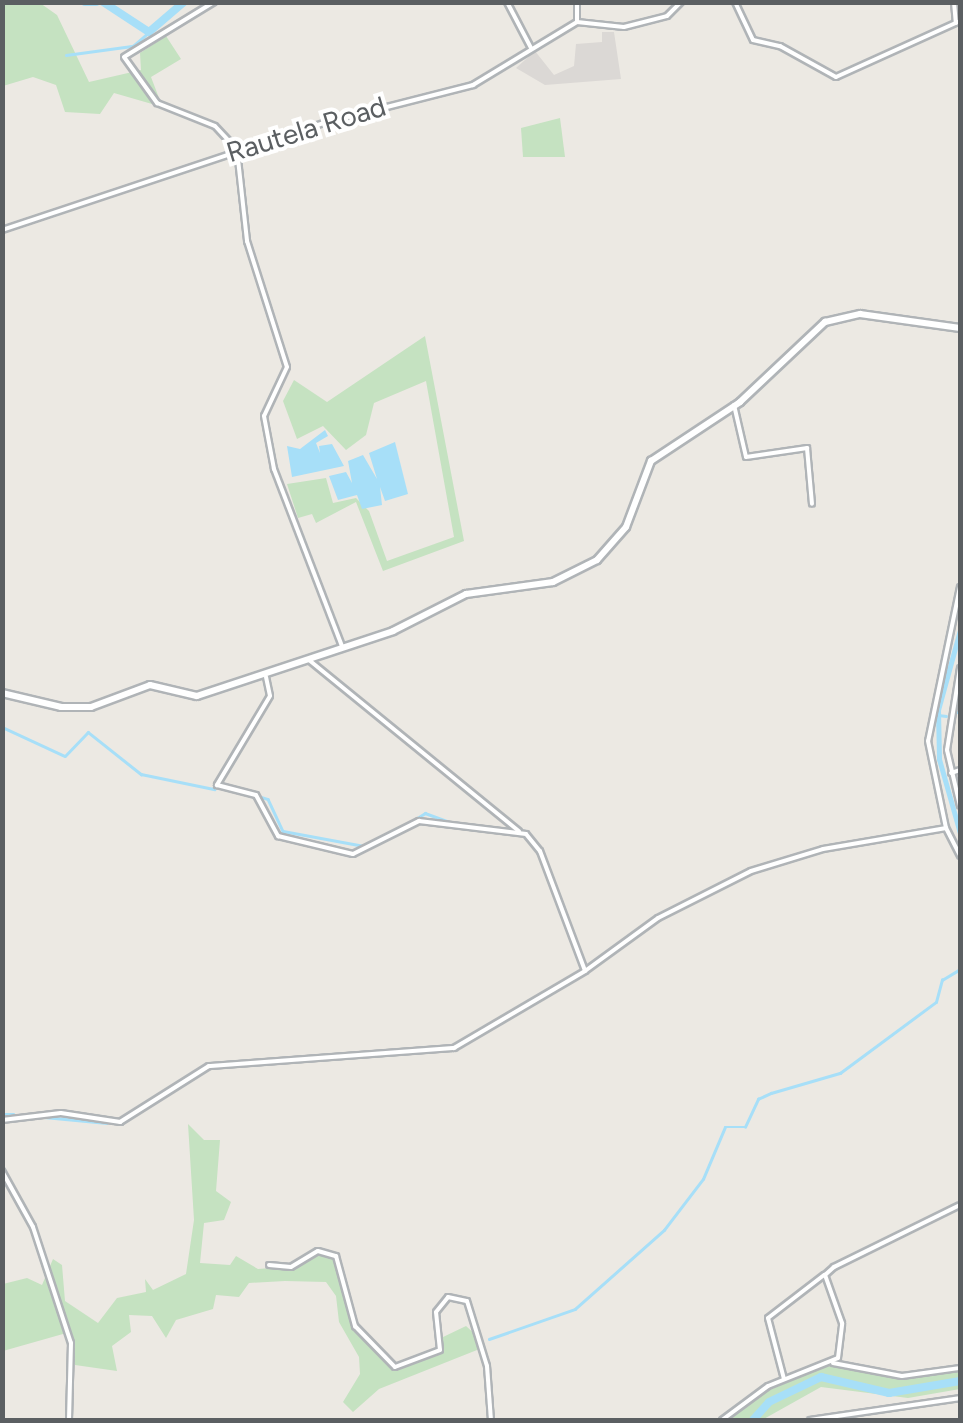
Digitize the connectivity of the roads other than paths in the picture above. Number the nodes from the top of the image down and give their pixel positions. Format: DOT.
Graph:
graph roads {
  1 [pos="214,2"];
  2 [pos="507,2"];
  3 [pos="588,2"];
  4 [pos="682,2"];
  5 [pos="735,2"];
  6 [pos="954,2"];
  7 [pos="578,6"];
  8 [pos="578,22"];
  9 [pos="958,22"];
  10 [pos="531,48"];
  11 [pos="237,150"];
  12 [pos="2,230"];
  13 [pos="960,328"];
  14 [pos="734,405"];
  15 [pos="812,504"];
  16 [pos="960,587"];
  17 [pos="342,646"];
  18 [pos="305,658"];
  19 [pos="960,668"];
  20 [pos="266,677"];
  21 [pos="2,694"];
  22 [pos="960,770"];
  23 [pos="951,773"];
  24 [pos="960,806"];
  25 [pos="946,828"];
  26 [pos="521,833"];
  27 [pos="960,856"];
  28 [pos="584,971"];
  29 [pos="2,1120"];
  30 [pos="2,1172"];
  31 [pos="960,1205"];
  32 [pos="269,1265"];
  33 [pos="825,1274"];
  34 [pos="833,1363"];
  35 [pos="960,1368"];
  36 [pos="784,1380"];
  37 [pos="960,1398"];
  38 [pos="69,1420"];
  39 [pos="490,1420"];
  40 [pos="722,1420"];
  41 [pos="810,1420"];
  1 -- 11 [label="street"];
  2 -- 10 [label="street"];
  3 -- 7 [label="street"];
  4 -- 8 [label="street"];
  5 -- 9 [label="street"];
  6 -- 9 [label="street"];
  7 -- 8 [label="street"];
  8 -- 10 [label="street, Rautela Road"];
  10 -- 11 [label="street, Rautela Road"];
  11 -- 12 [label="street, Rautela Road"];
  11 -- 17 [label="street"];
  13 -- 14 [label="street"];
  14 -- 15 [label="street"];
  14 -- 17 [label="street"];
  16 -- 25 [label="street"];
  17 -- 18 [label="street"];
  18 -- 20 [label="street"];
  18 -- 26 [label="street"];
  19 -- 23 [label="street"];
  20 -- 21 [label="street"];
  20 -- 26 [label="street"];
  22 -- 23 [label="street"];
  23 -- 24 [label="street"];
  25 -- 27 [label="street"];
  25 -- 28 [label="street"];
  26 -- 28 [label="street"];
  28 -- 29 [label="street"];
  30 -- 38 [label="street"];
  31 -- 33 [label="street"];
  32 -- 39 [label="street"];
  33 -- 34 [label="street"];
  33 -- 36 [label="street"];
  34 -- 35 [label="street"];
  34 -- 36 [label="street"];
  36 -- 40 [label="street"];
  37 -- 41 [label="street"];
}
